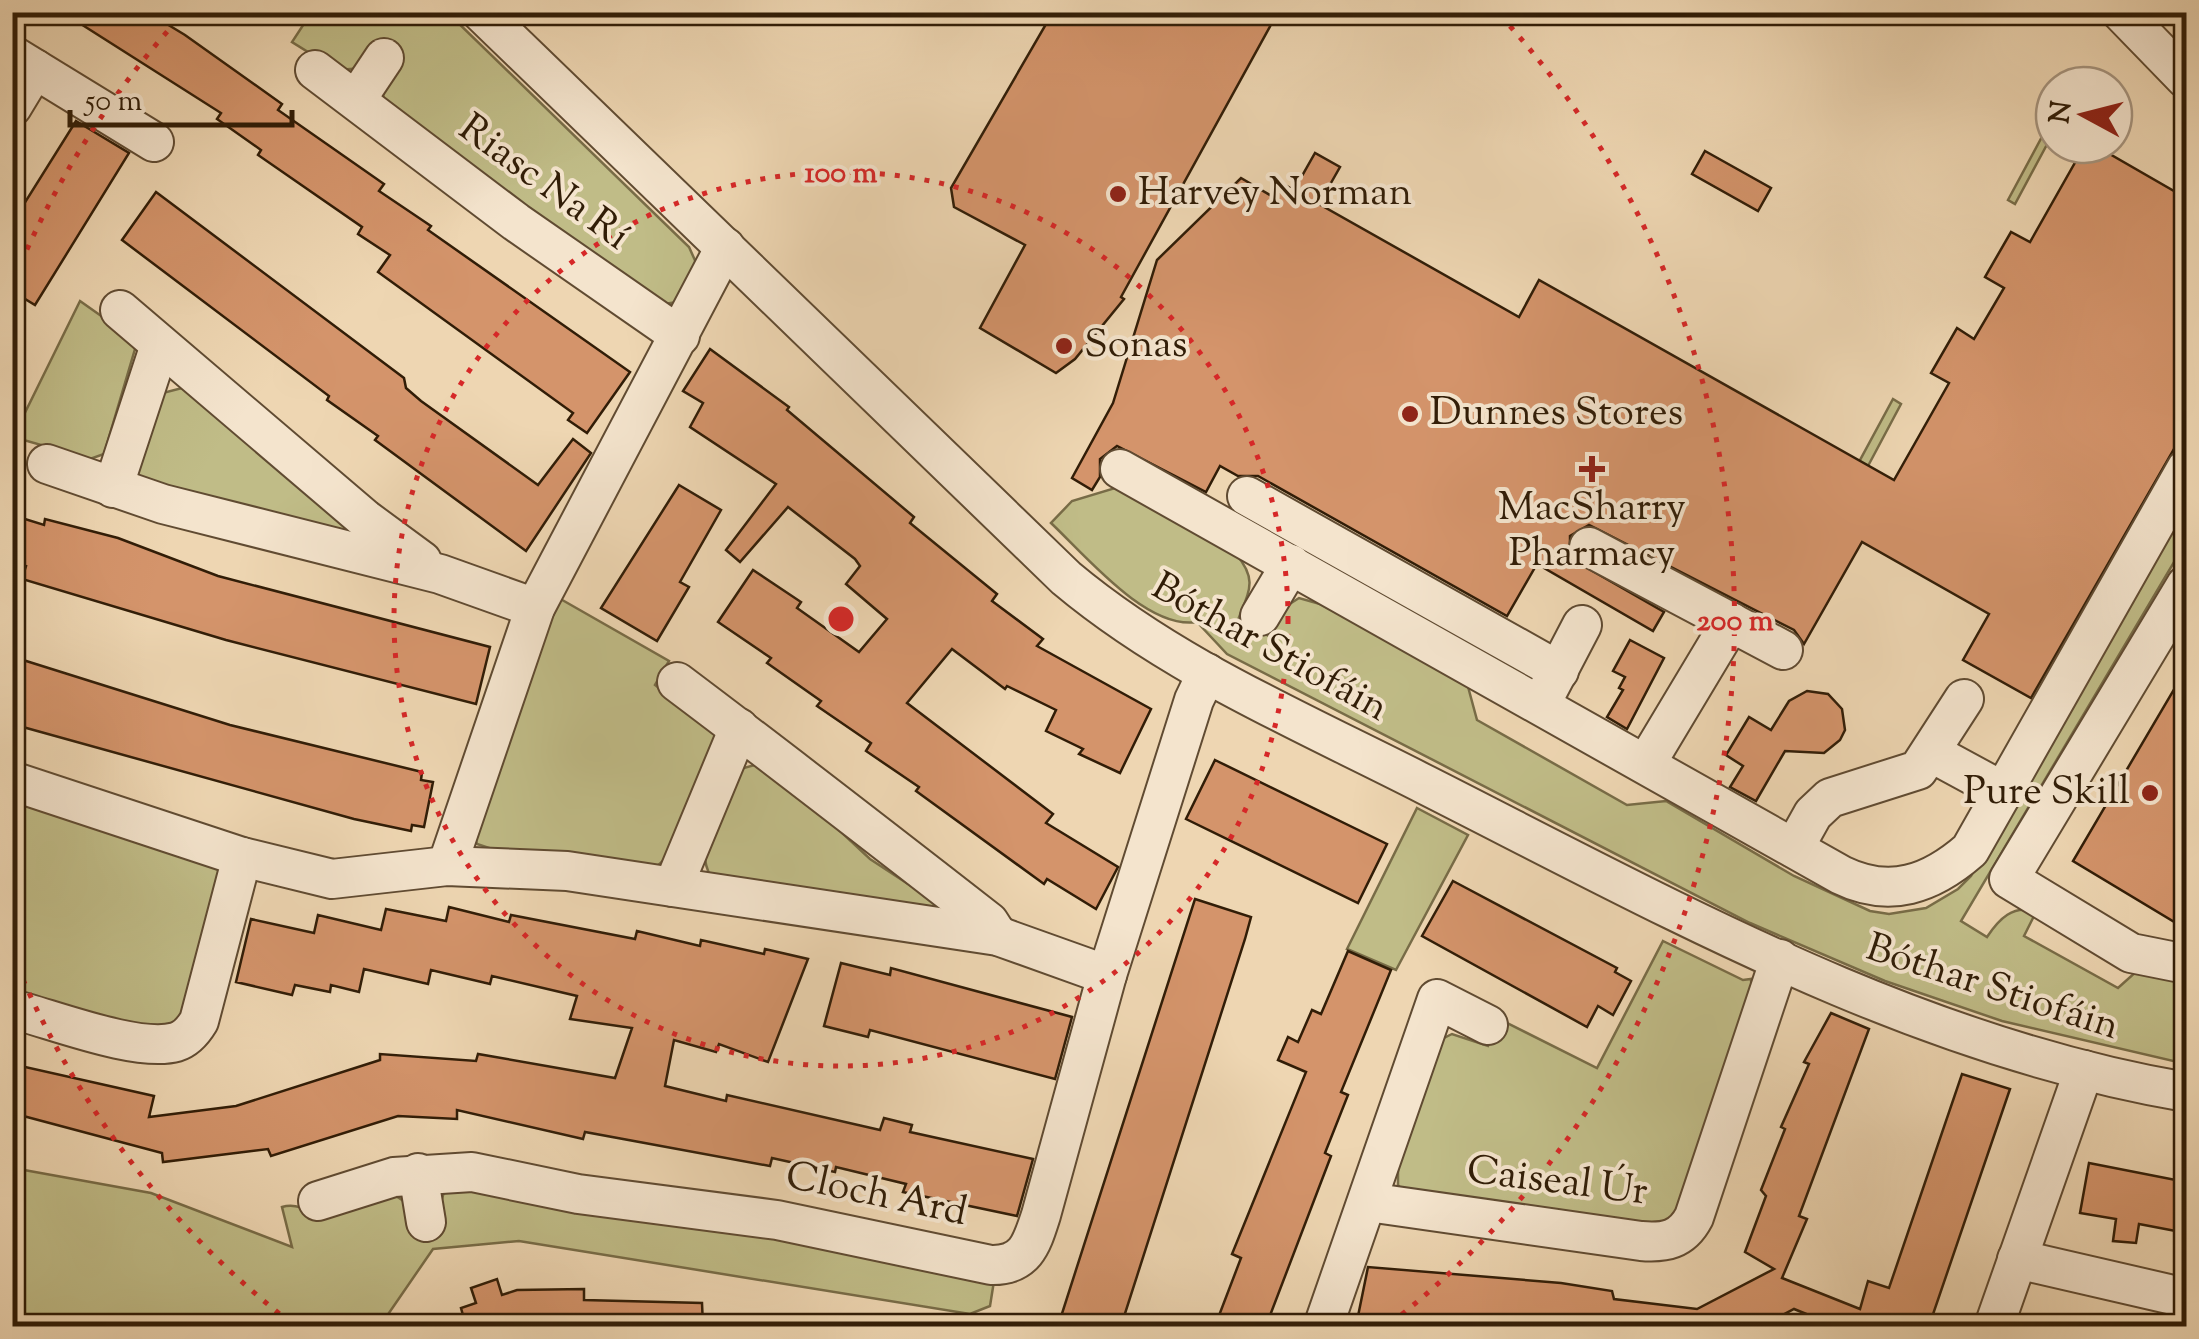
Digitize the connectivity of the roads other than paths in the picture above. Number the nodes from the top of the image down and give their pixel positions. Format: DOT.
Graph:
graph roads {
  1 [pos="480,12"];
  2 [pos="2121,12"];
  3 [pos="384,58"];
  4 [pos="24,62"];
  5 [pos="315,70"];
  6 [pos="2186,79"];
  7 [pos="356,100"];
  8 [pos="12,108"];
  9 [pos="154,142"];
  10 [pos="725,247"];
  11 [pos="120,310"];
  12 [pos="680,336"];
  13 [pos="160,345"];
  14 [pos="46,464"];
  15 [pos="2186,469"];
  16 [pos="1120,470"];
  17 [pos="113,488"];
  18 [pos="1247,496"];
  19 [pos="1588,546"];
  20 [pos="1291,564"];
  21 [pos="440,574"];
  22 [pos="2186,584"];
  23 [pos="535,608"];
  24 [pos="1260,616"];
  25 [pos="1731,622"];
  26 [pos="1582,625"];
  27 [pos="1783,650"];
  28 [pos="1559,670"];
  29 [pos="1207,673"];
  30 [pos="677,682"];
  31 [pos="1964,699"];
  32 [pos="1541,703"];
  33 [pos="739,728"];
  34 [pos="1932,753"];
  35 [pos="1647,762"];
  36 [pos="12,781"];
  37 [pos="2004,792"];
  38 [pos="1794,848"];
  39 [pos="242,858"];
  40 [pos="447,866"];
  41 [pos="673,887"];
  42 [pos="998,936"];
  43 [pos="1780,959"];
  44 [pos="2186,964"];
  45 [pos="1108,975"];
  46 [pos="12,1009"];
  47 [pos="1488,1025"];
  48 [pos="2084,1070"];
  49 [pos="2186,1092"];
  50 [pos="418,1173"];
  51 [pos="318,1201"];
  52 [pos="1368,1202"];
  53 [pos="426,1222"];
  54 [pos="2017,1259"];
  55 [pos="2186,1298"];
  56 [pos="1324,1324"];
  57 [pos="1994,1326"];
  1 -- 10 [label="street, Bóthar Stiofáin"];
  2 -- 6 [label="street"];
  3 -- 7 [label="street"];
  4 -- 8 [label="street"];
  4 -- 9 [label="street"];
  5 -- 7 [label="street, Riasc Na Rí"];
  7 -- 12 [label="street, Riasc Na Rí"];
  10 -- 12 [label="street"];
  10 -- 29 [label="street, Bóthar Stiofáin"];
  11 -- 13 [label="street"];
  12 -- 23 [label="street"];
  13 -- 17 [label="street"];
  13 -- 21 [label="street"];
  14 -- 17 [label="street"];
  15 -- 37 [label="street"];
  16 -- 20 [label="street"];
  17 -- 21 [label="street"];
  18 -- 28 [label="street"];
  19 -- 25 [label="street"];
  20 -- 24 [label="street"];
  20 -- 32 [label="street"];
  21 -- 23 [label="street"];
  22 -- 44 [label="street"];
  23 -- 40 [label="street"];
  25 -- 27 [label="street"];
  25 -- 35 [label="street"];
  26 -- 28 [label="street"];
  28 -- 32 [label="street"];
  29 -- 43 [label="street, Bóthar Stiofáin"];
  29 -- 45 [label="street, Cloch Ard"];
  30 -- 33 [label="street"];
  31 -- 34 [label="street"];
  32 -- 35 [label="street"];
  33 -- 41 [label="street"];
  33 -- 42 [label="street"];
  34 -- 37 [label="street"];
  34 -- 38 [label="street"];
  35 -- 38 [label="street"];
  36 -- 39 [label="street"];
  37 -- 38 [label="street"];
  39 -- 40 [label="street"];
  39 -- 46 [label="street"];
  40 -- 41 [label="street"];
  41 -- 42 [label="street"];
  42 -- 45 [label="street"];
  43 -- 48 [label="street, Bóthar Stiofáin"];
  43 -- 52 [label="street, Caiseal Úr"];
  45 -- 50 [label="street, Cloch Ard"];
  47 -- 52 [label="street"];
  48 -- 49 [label="street, Bóthar Stiofáin"];
  48 -- 54 [label="street"];
  50 -- 51 [label="street, Cloch Ard"];
  50 -- 53 [label="street"];
  52 -- 56 [label="street"];
  54 -- 55 [label="street"];
  54 -- 57 [label="street"];
}
